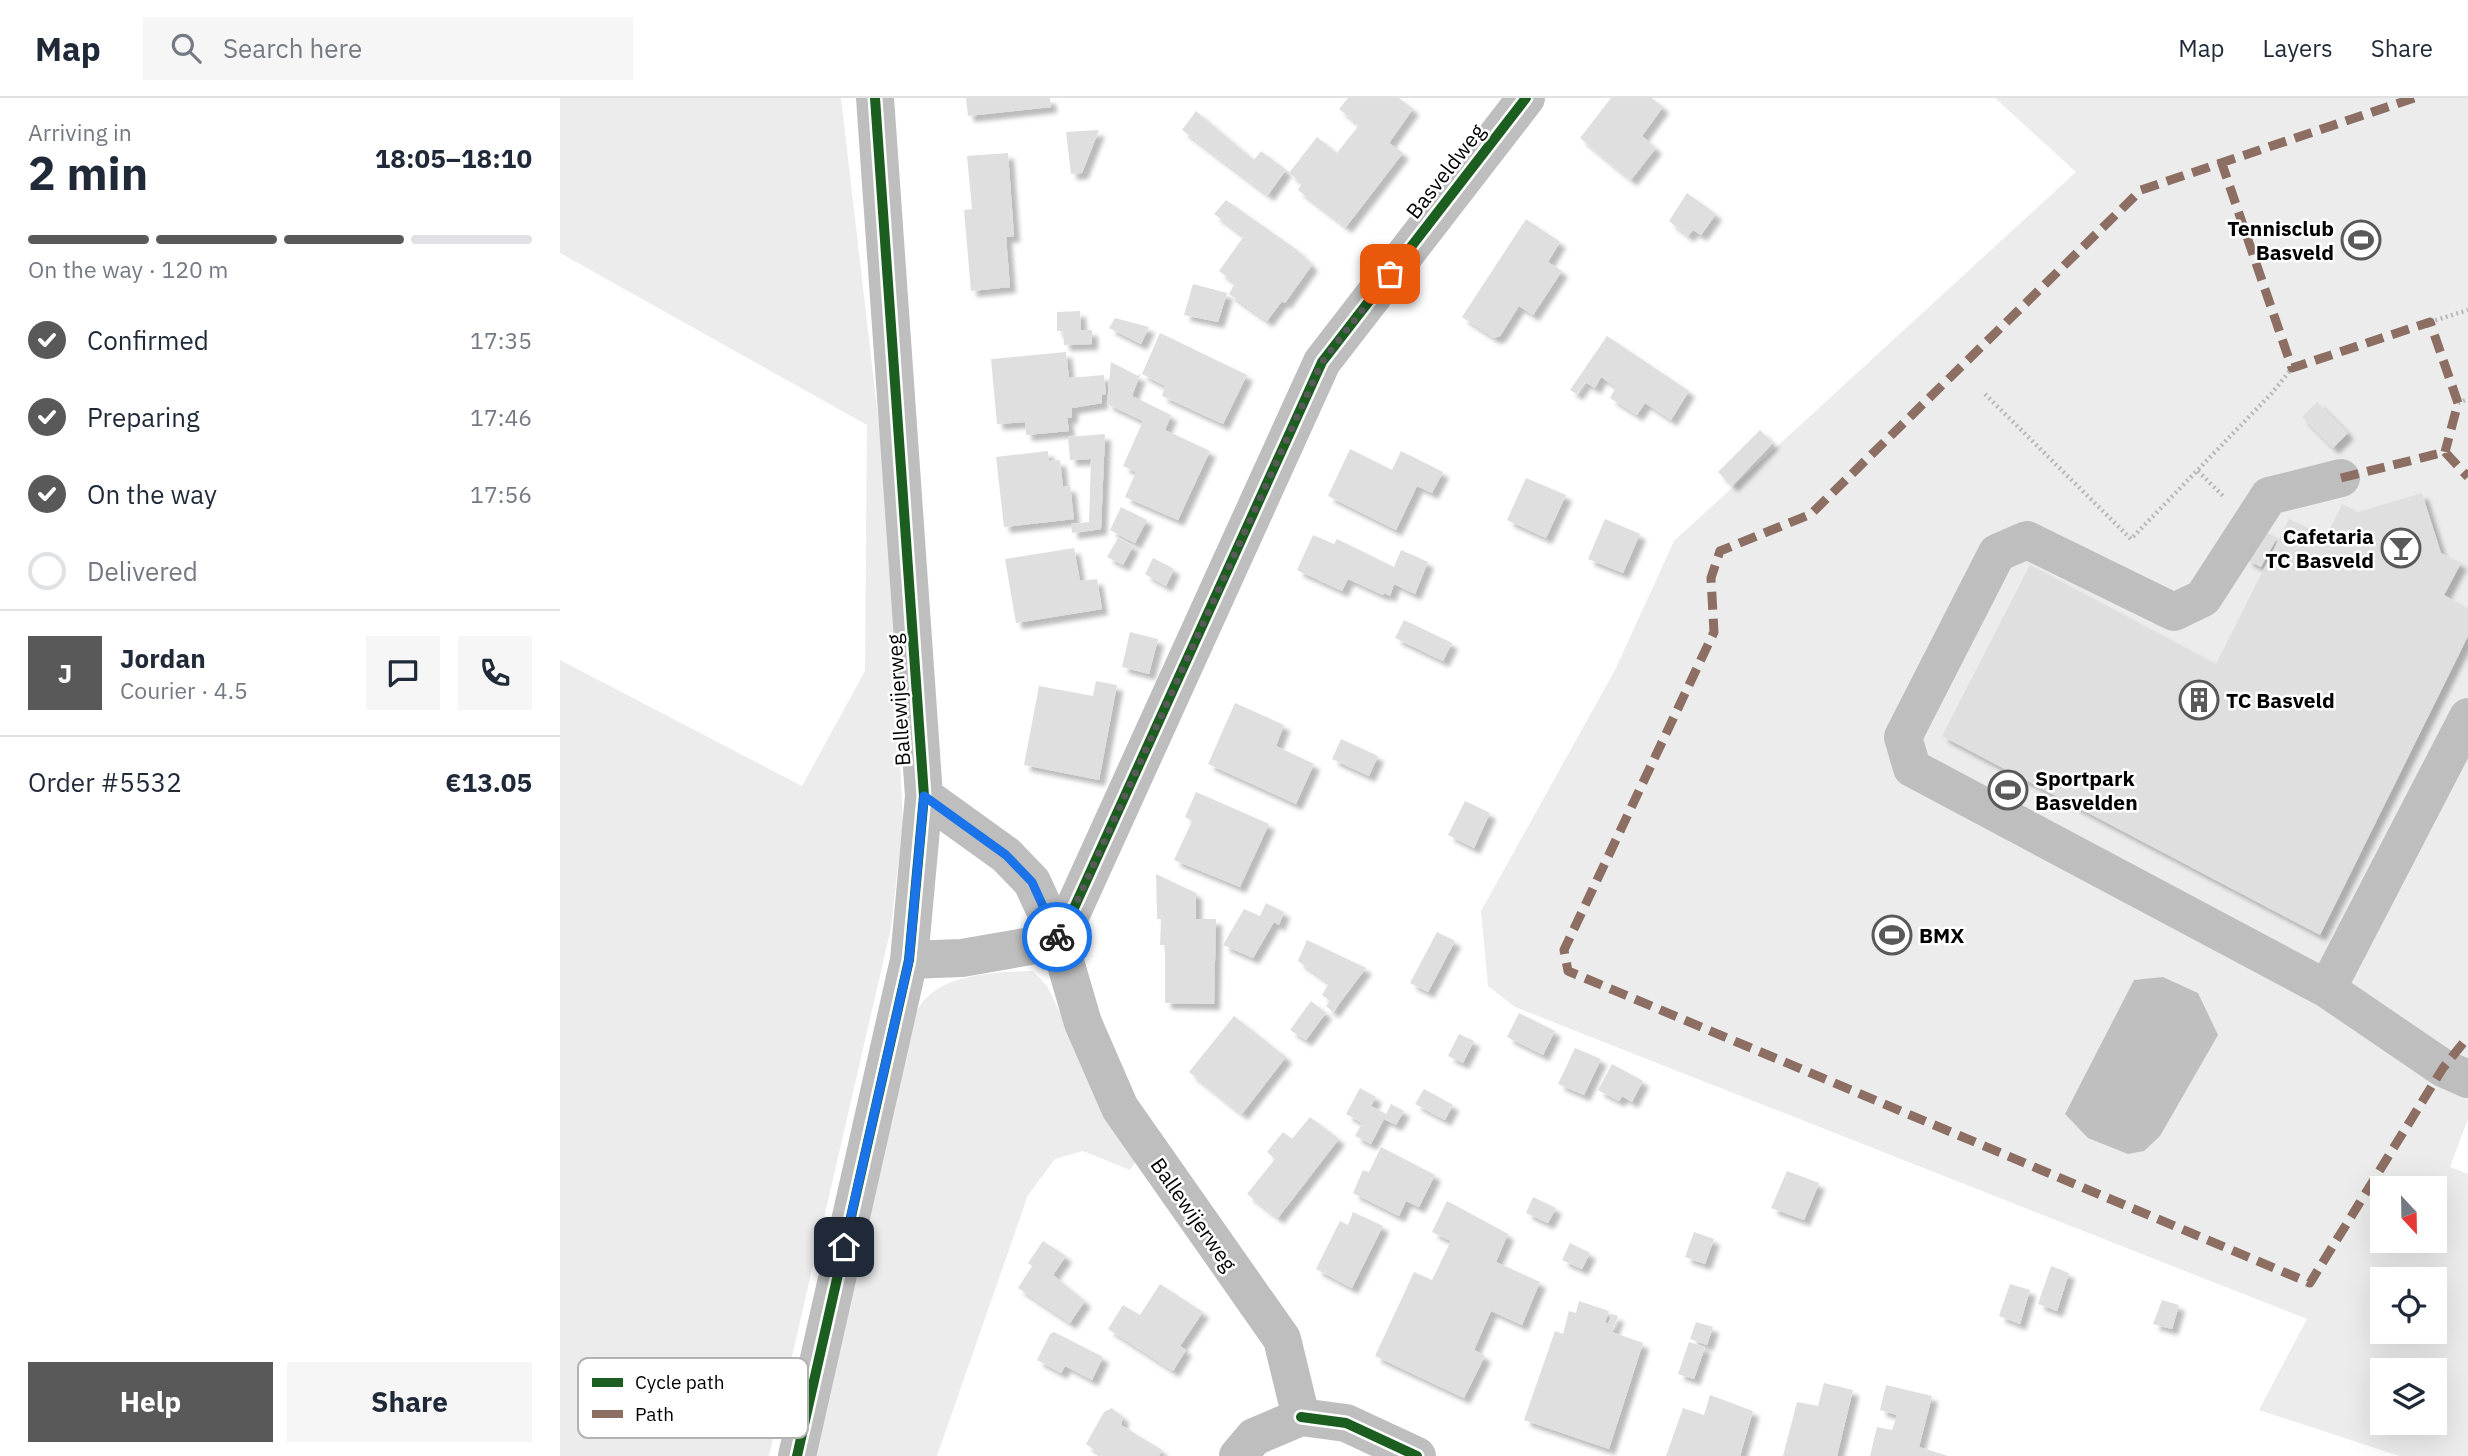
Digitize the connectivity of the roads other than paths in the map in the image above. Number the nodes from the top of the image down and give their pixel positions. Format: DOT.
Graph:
graph roads {
  1 [pos="875,98"];
  2 [pos="1526,98"];
  3 [pos="2341,478"];
  4 [pos="2468,717"];
  5 [pos="924,796"];
  6 [pos="1059,941"];
  7 [pos="909,960"];
  8 [pos="2327,989"];
  9 [pos="2468,1079"];
  10 [pos="808,1407"];
  11 [pos="1301,1417"];
  12 [pos="801,1438"];
  13 [pos="797,1456"];
  14 [pos="1238,1456"];
  15 [pos="1417,1456"];
  1 -- 5 [label="street, Ballewijerweg"];
  2 -- 6 [label="street, Basveldweg"];
  3 -- 8 [label="street"];
  4 -- 8 [label="street"];
  5 -- 6 [label="street, Ballewijerweg"];
  5 -- 7 [label="street, Ballewijerweg"];
  6 -- 7 [label="street"];
  6 -- 11 [label="street, Ballewijerweg"];
  7 -- 10 [label="street, Ballewijerweg"];
  8 -- 9 [label="street"];
  11 -- 14 [label="street"];
  11 -- 15 [label="street"];
  12 -- 13 [label="street, Ballewijerweg"];
}
